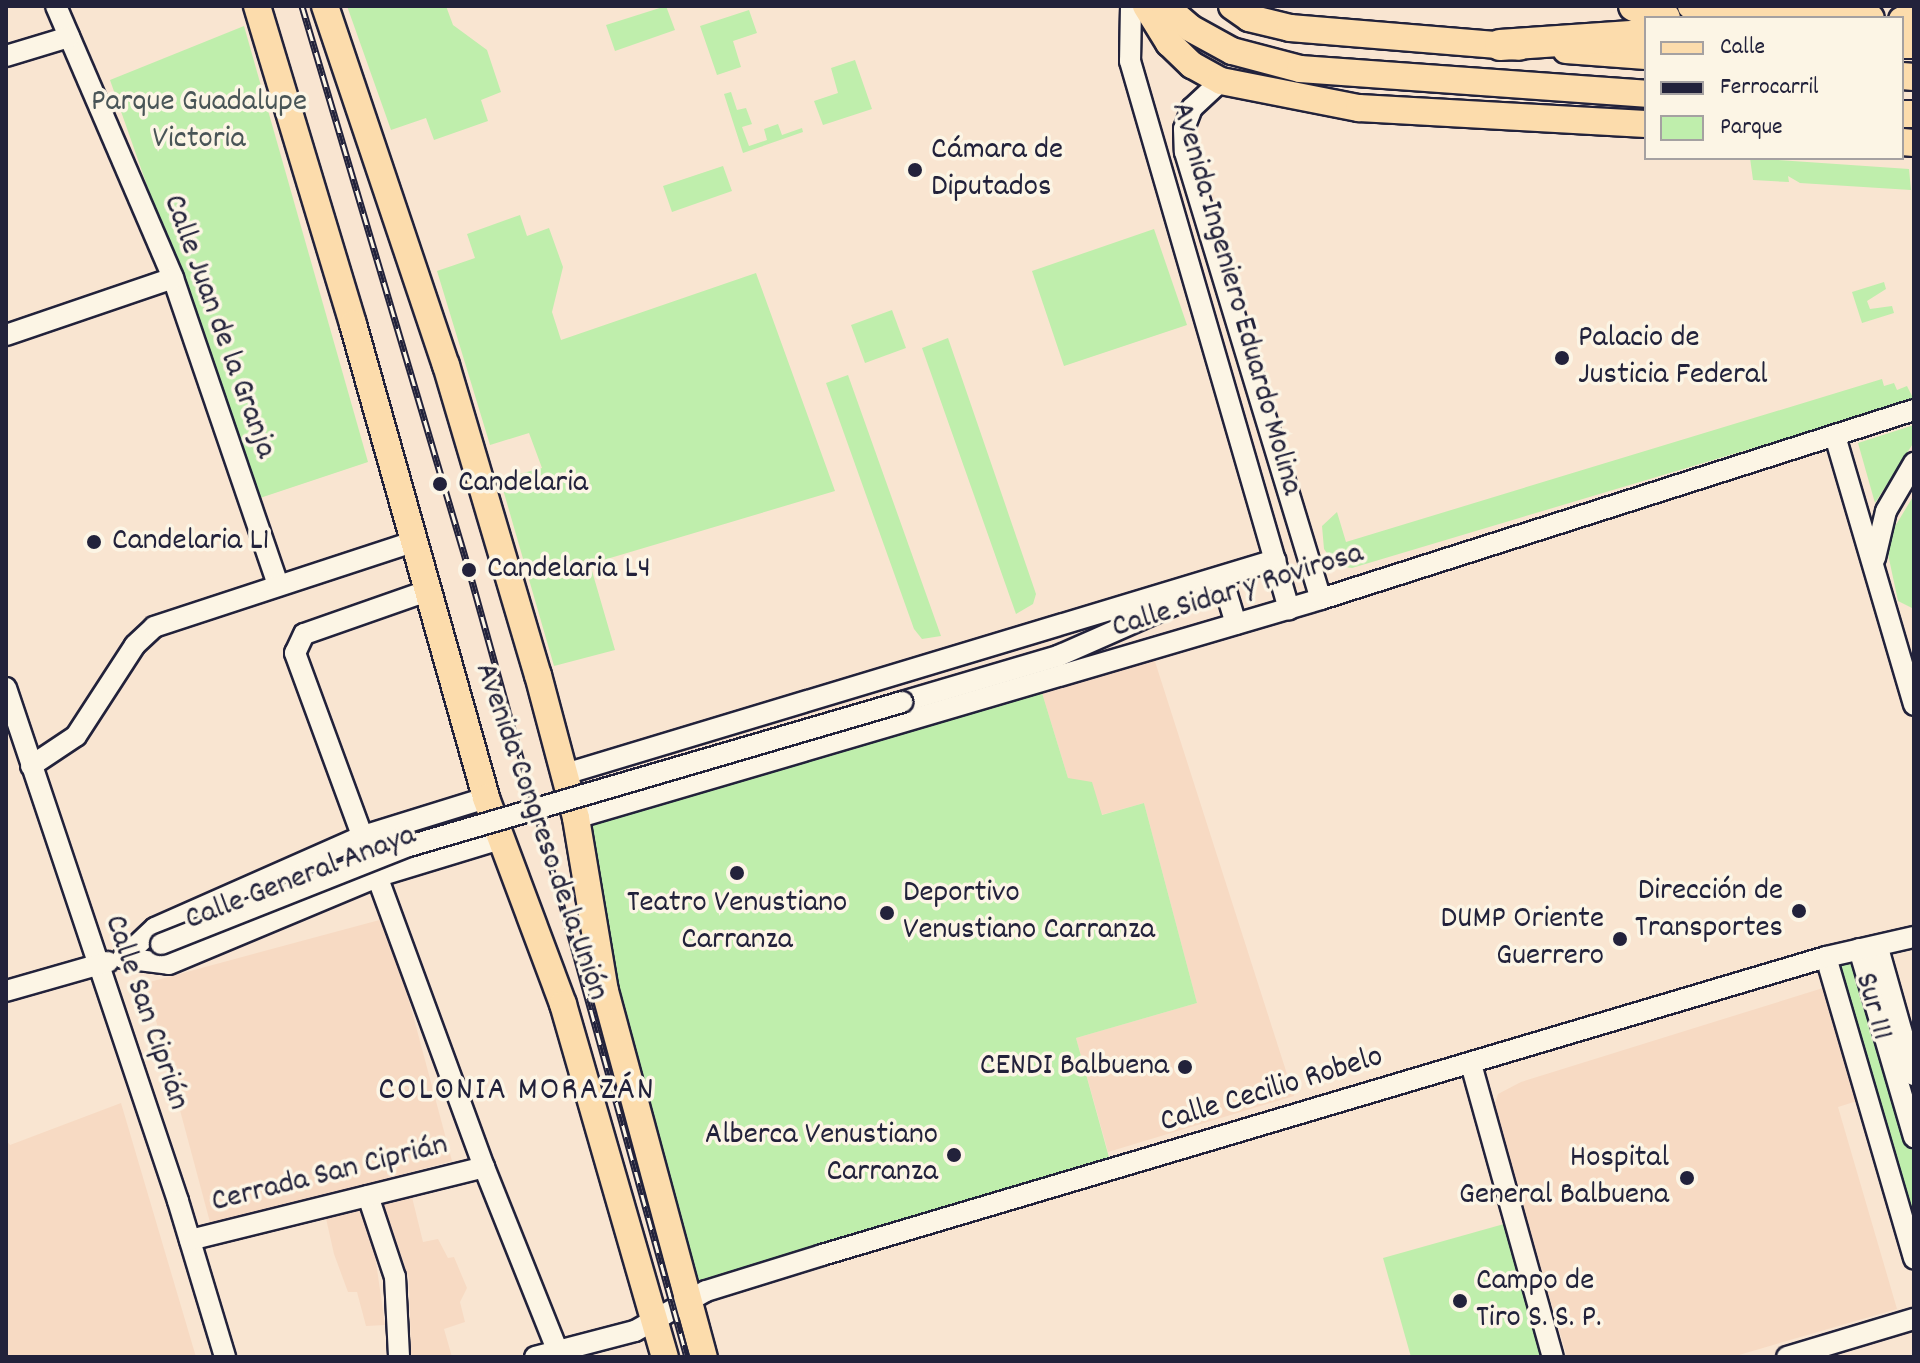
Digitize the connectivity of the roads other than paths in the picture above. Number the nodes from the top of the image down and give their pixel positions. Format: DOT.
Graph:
graph roads {
  1 [pos="56,6"];
  2 [pos="257,6"];
  3 [pos="325,6"];
  4 [pos="1131,6"];
  5 [pos="1146,6"];
  6 [pos="1165,6"];
  7 [pos="1232,6"];
  8 [pos="1634,6"];
  9 [pos="1691,6"];
  10 [pos="1660,16"];
  11 [pos="1841,16"];
  12 [pos="1644,35"];
  13 [pos="69,37"];
  14 [pos="1500,45"];
  15 [pos="6,56"];
  16 [pos="1644,56"];
  17 [pos="1221,81"];
  18 [pos="1644,94"];
  19 [pos="1644,124"];
  20 [pos="173,278"];
  21 [pos="6,334"];
  22 [pos="1914,410"];
  23 [pos="1835,436"];
  24 [pos="1914,463"];
  25 [pos="412,542"];
  26 [pos="1275,560"];
  27 [pos="1875,566"];
  28 [pos="1216,580"];
  29 [pos="278,584"];
  30 [pos="427,591"];
  31 [pos="1321,599"];
  32 [pos="1289,609"];
  33 [pos="1236,624"];
  34 [pos="1184,639"];
  35 [pos="1058,656"];
  36 [pos="6,688"];
  37 [pos="1914,705"];
  38 [pos="31,766"];
  39 [pos="565,774"];
  40 [pos="486,798"];
  41 [pos="576,818"];
  42 [pos="363,836"];
  43 [pos="500,839"];
  44 [pos="379,876"];
  45 [pos="1914,937"];
  46 [pos="1868,948"];
  47 [pos="1826,957"];
  48 [pos="123,958"];
  49 [pos="96,965"];
  50 [pos="6,991"];
  51 [pos="1471,1064"];
  52 [pos="1914,1075"];
  53 [pos="1914,1137"];
  54 [pos="484,1167"];
  55 [pos="368,1196"];
  56 [pos="190,1240"];
  57 [pos="1914,1258"];
  58 [pos="688,1300"];
  59 [pos="1914,1319"];
  60 [pos="655,1322"];
  61 [pos="1847,1348"];
  62 [pos="558,1352"];
  63 [pos="225,1357"];
  64 [pos="399,1357"];
  65 [pos="535,1357"];
  66 [pos="665,1357"];
  67 [pos="704,1357"];
  68 [pos="1553,1357"];
  69 [pos="1787,1357"];
  1 -- 13 [label="street, Calle Juan de la Granja"];
  2 -- 25 [label="main road, Avenida Congreso de la Unión"];
  3 -- 39 [label="main road, Avenida Congreso de la Unión"];
  4 -- 26 [label="street, Avenida Ingeniero Eduardo Molina"];
  5 -- 17 [label="main road"];
  6 -- 18 [label="main road"];
  7 -- 14 [label="main road"];
  8 -- 10 [label="highway"];
  9 -- 11 [label="main road"];
  12 -- 14 [label="highway"];
  13 -- 15 [label="street"];
  13 -- 20 [label="street, Calle Juan de la Granja"];
  14 -- 16 [label="main road"];
  17 -- 19 [label="main road"];
  17 -- 31 [label="street, Avenida Ingeniero Eduardo Molina"];
  20 -- 21 [label="street"];
  20 -- 29 [label="street, Calle Juan de la Granja"];
  22 -- 23 [label="street, Calle Sidar y Rovirosa"];
  23 -- 27 [label="street"];
  23 -- 31 [label="street, Calle Sidar y Rovirosa"];
  24 -- 27 [label="street"];
  25 -- 29 [label="street"];
  25 -- 30 [label="main road, Avenida Congreso de la Unión"];
  26 -- 28 [label="street, Calle Sidar y Rovirosa"];
  26 -- 32 [label="street, Avenida Ingeniero Eduardo Molina"];
  27 -- 37 [label="street"];
  28 -- 33 [label="street"];
  28 -- 35 [label="street"];
  28 -- 39 [label="street, Calle Sidar y Rovirosa"];
  29 -- 38 [label="street"];
  30 -- 40 [label="main road, Avenida Congreso de la Unión"];
  30 -- 42 [label="street"];
  31 -- 32 [label="street, Calle Sidar y Rovirosa"];
  32 -- 33 [label="street, Calle Sidar y Rovirosa"];
  33 -- 34 [label="street, Calle Sidar y Rovirosa"];
  34 -- 35 [label="street"];
  34 -- 41 [label="street, Calle Sidar y Rovirosa"];
  35 -- 48 [label="street, Calle General Anaya, bridge"];
  36 -- 38 [label="street, Calle San Ciprián"];
  38 -- 49 [label="street, Calle San Ciprián"];
  39 -- 41 [label="main road, Avenida Congreso de la Unión"];
  40 -- 42 [label="street, Calle General Anaya"];
  40 -- 43 [label="main road, Avenida Congreso de la Unión"];
  41 -- 58 [label="main road, Avenida Congreso de la Unión"];
  42 -- 44 [label="street"];
  42 -- 48 [label="street, Calle General Anaya"];
  43 -- 44 [label="street, Calle General Anaya"];
  43 -- 60 [label="main road, Avenida Congreso de la Unión"];
  44 -- 48 [label="street, Calle General Anaya"];
  44 -- 54 [label="street"];
  45 -- 46 [label="street, Calle Cecilio Robelo"];
  46 -- 47 [label="street, Calle Cecilio Robelo"];
  46 -- 52 [label="street"];
  46 -- 53 [label="street"];
  47 -- 51 [label="street, Calle Cecilio Robelo"];
  47 -- 57 [label="street, Sur 111"];
  48 -- 49 [label="street, Calle General Anaya"];
  49 -- 50 [label="street, Calle General Anaya"];
  49 -- 56 [label="street, Calle San Ciprián"];
  51 -- 58 [label="street, Calle Cecilio Robelo"];
  51 -- 68 [label="street"];
  54 -- 55 [label="street, Cerrada San Ciprián"];
  54 -- 62 [label="street"];
  55 -- 56 [label="street, Cerrada San Ciprián"];
  55 -- 64 [label="street"];
  56 -- 63 [label="street, Calle San Ciprián"];
  58 -- 60 [label="street, Calle Cecilio Robelo"];
  58 -- 67 [label="main road, Avenida Congreso de la Unión"];
  59 -- 61 [label="street"];
  60 -- 62 [label="street, Calle Cecilio Robelo"];
  60 -- 66 [label="main road, Avenida Congreso de la Unión"];
  61 -- 69 [label="street"];
  62 -- 65 [label="street, Calle Cecilio Robelo"];
}
